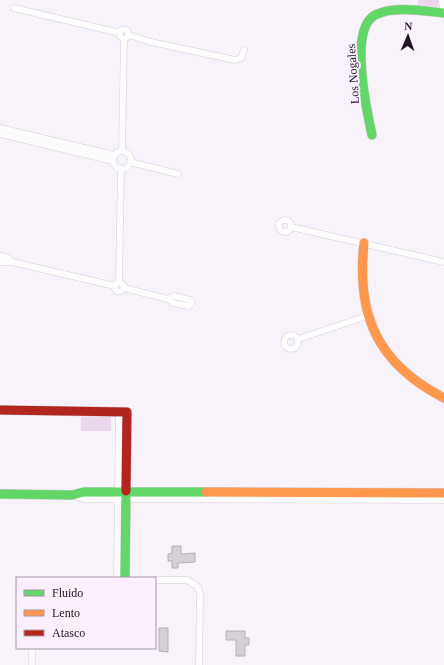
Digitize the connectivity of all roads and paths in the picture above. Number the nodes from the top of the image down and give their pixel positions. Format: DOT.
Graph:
graph roads {
  1 [pos="442,0"];
  2 [pos="14,8"];
  3 [pos="444,12"];
  4 [pos="126,37"];
  5 [pos="244,50"];
  6 [pos="0,128"];
  7 [pos="0,134"];
  8 [pos="372,135"];
  9 [pos="122,151"];
  10 [pos="114,158"];
  11 [pos="130,162"];
  12 [pos="121,168"];
  13 [pos="178,174"];
  14 [pos="291,226"];
  15 [pos="364,243"];
  16 [pos="0,256"];
  17 [pos="0,262"];
  18 [pos="12,262"];
  19 [pos="444,262"];
  20 [pos="117,284"];
  21 [pos="168,299"];
  22 [pos="367,316"];
  23 [pos="298,339"];
  24 [pos="444,398"];
  25 [pos="0,410"];
  26 [pos="444,493"];
  27 [pos="0,494"];
  28 [pos="122,495"];
  29 [pos="444,500"];
  30 [pos="117,577"];
  31 [pos="125,577"];
  32 [pos="156,580"];
  33 [pos="32,649"];
  34 [pos="32,665"];
  35 [pos="199,665"];
  1 -- 3 [label="street"];
  2 -- 4 [label="street"];
  3 -- 8 [label="street, Los Nogales"];
  4 -- 5 [label="street"];
  4 -- 9 [label="street"];
  6 -- 10 [label="street"];
  7 -- 10 [label="street"];
  9 -- 10 [label="street"];
  9 -- 11 [label="street"];
  10 -- 12 [label="street"];
  11 -- 12 [label="street"];
  11 -- 13 [label="street"];
  12 -- 20 [label="street"];
  14 -- 15 [label="street"];
  15 -- 19 [label="street"];
  15 -- 22 [label="street"];
  16 -- 18 [label="street"];
  17 -- 18 [label="street"];
  18 -- 20 [label="street"];
  20 -- 21 [label="street"];
  22 -- 23 [label="street"];
  22 -- 24 [label="street"];
  25 -- 28 [label="street"];
  26 -- 28 [label="street"];
  27 -- 28 [label="street"];
  28 -- 29 [label="street"];
  28 -- 30 [label="street"];
  28 -- 31 [label="street"];
  32 -- 35 [label="street"];
  33 -- 34 [label="street"];
}
